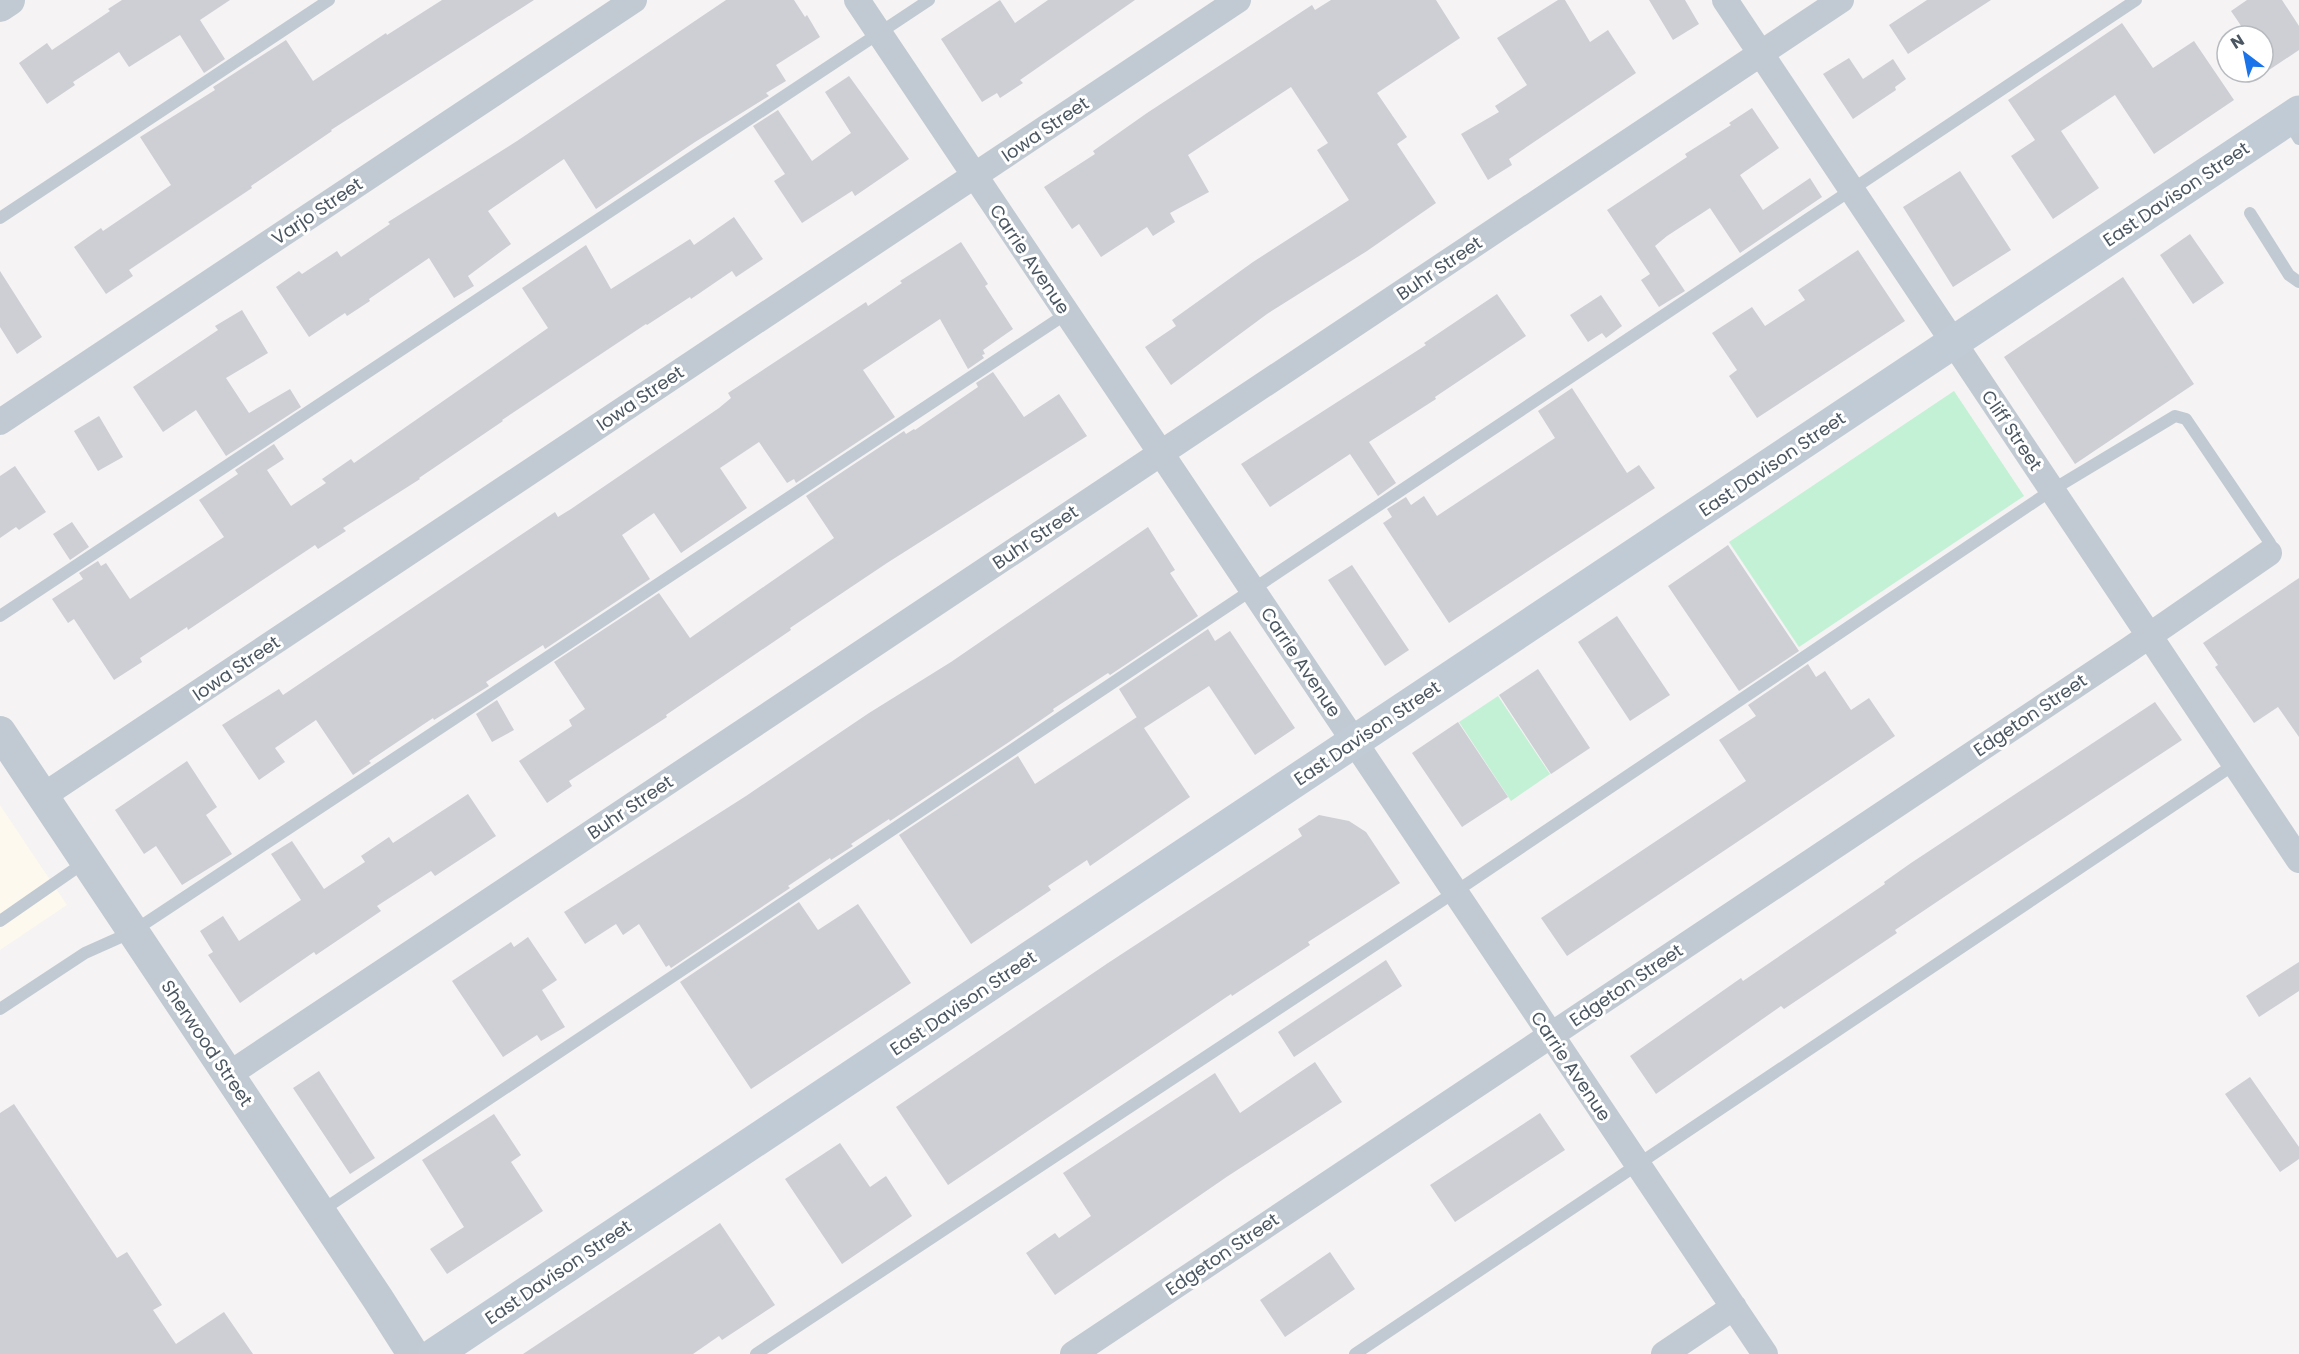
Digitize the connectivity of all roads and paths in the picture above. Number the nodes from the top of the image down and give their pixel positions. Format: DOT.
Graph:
graph roads {
  1 [pos="329,0"];
  2 [pos="634,0"];
  3 [pos="857,0"];
  4 [pos="929,0"];
  5 [pos="1238,0"];
  6 [pos="1725,0"];
  7 [pos="1841,0"];
  8 [pos="2136,0"];
  9 [pos="879,33"];
  10 [pos="1761,53"];
  11 [pos="2295,124"];
  12 [pos="974,176"];
  13 [pos="1852,190"];
  14 [pos="2250,213"];
  15 [pos="0,218"];
  16 [pos="2299,282"];
  17 [pos="1066,314"];
  18 [pos="1953,342"];
  19 [pos="0,422"];
  20 [pos="1160,454"];
  21 [pos="2052,490"];
  22 [pos="2269,553"];
  23 [pos="1252,590"];
  24 [pos="0,616"];
  25 [pos="2150,635"];
  26 [pos="0,732"];
  27 [pos="1354,742"];
  28 [pos="2235,764"];
  29 [pos="43,796"];
  30 [pos="2299,860"];
  31 [pos="86,861"];
  32 [pos="1455,892"];
  33 [pos="0,921"];
  34 [pos="132,932"];
  35 [pos="0,1009"];
  36 [pos="1551,1035"];
  37 [pos="228,1075"];
  38 [pos="1638,1166"];
  39 [pos="320,1211"];
  40 [pos="1734,1307"];
  41 [pos="1107,1345"];
  42 [pos="412,1354"];
  43 [pos="435,1354"];
  44 [pos="756,1354"];
  45 [pos="1073,1354"];
  46 [pos="1355,1354"];
  47 [pos="1664,1354"];
  48 [pos="1765,1354"];
  1 -- 15 [label="lane"];
  2 -- 19 [label="street, Varjo Street"];
  3 -- 9 [label="street, Carrie Avenue"];
  4 -- 9 [label="lane"];
  5 -- 12 [label="street, Iowa Street"];
  6 -- 10 [label="street, Cliff Street"];
  7 -- 10 [label="street, Buhr Street"];
  8 -- 13 [label="lane"];
  9 -- 12 [label="street, Carrie Avenue"];
  9 -- 24 [label="lane"];
  10 -- 13 [label="street, Cliff Street"];
  10 -- 20 [label="street, Buhr Street"];
  11 -- 18 [label="main road, East Davison Street"];
  12 -- 17 [label="street, Carrie Avenue"];
  12 -- 29 [label="street, Iowa Street"];
  13 -- 18 [label="street, Cliff Street"];
  13 -- 23 [label="lane"];
  14 -- 16 [label="lane"];
  17 -- 20 [label="street, Carrie Avenue"];
  17 -- 34 [label="lane"];
  18 -- 21 [label="street, Cliff Street"];
  18 -- 27 [label="main road, East Davison Street"];
  20 -- 23 [label="street, Carrie Avenue"];
  20 -- 37 [label="street, Buhr Street"];
  21 -- 22 [label="lane"];
  21 -- 25 [label="street, Cliff Street"];
  21 -- 32 [label="lane"];
  22 -- 25 [label="street, Edgeton Street"];
  23 -- 27 [label="street, Carrie Avenue"];
  23 -- 39 [label="lane"];
  25 -- 28 [label="street, Cliff Street"];
  25 -- 36 [label="street, Edgeton Street"];
  26 -- 29 [label="street, Sherwood Street"];
  27 -- 32 [label="street, Carrie Avenue"];
  27 -- 43 [label="main road, East Davison Street"];
  28 -- 30 [label="street, Cliff Street"];
  28 -- 38 [label="lane"];
  29 -- 31 [label="street, Sherwood Street"];
  31 -- 33 [label="lane"];
  31 -- 34 [label="street, Sherwood Street"];
  32 -- 36 [label="street, Carrie Avenue"];
  32 -- 44 [label="lane"];
  34 -- 35 [label="lane"];
  34 -- 37 [label="street, Sherwood Street"];
  36 -- 38 [label="street, Carrie Avenue"];
  36 -- 41 [label="street, Edgeton Street"];
  37 -- 39 [label="street, Sherwood Street"];
  38 -- 40 [label="street, Carrie Avenue"];
  38 -- 46 [label="lane"];
  39 -- 42 [label="street, Sherwood Street"];
  40 -- 47 [label="street"];
  40 -- 48 [label="street, Carrie Avenue"];
  41 -- 45 [label="street, Edgeton Street"];
}
